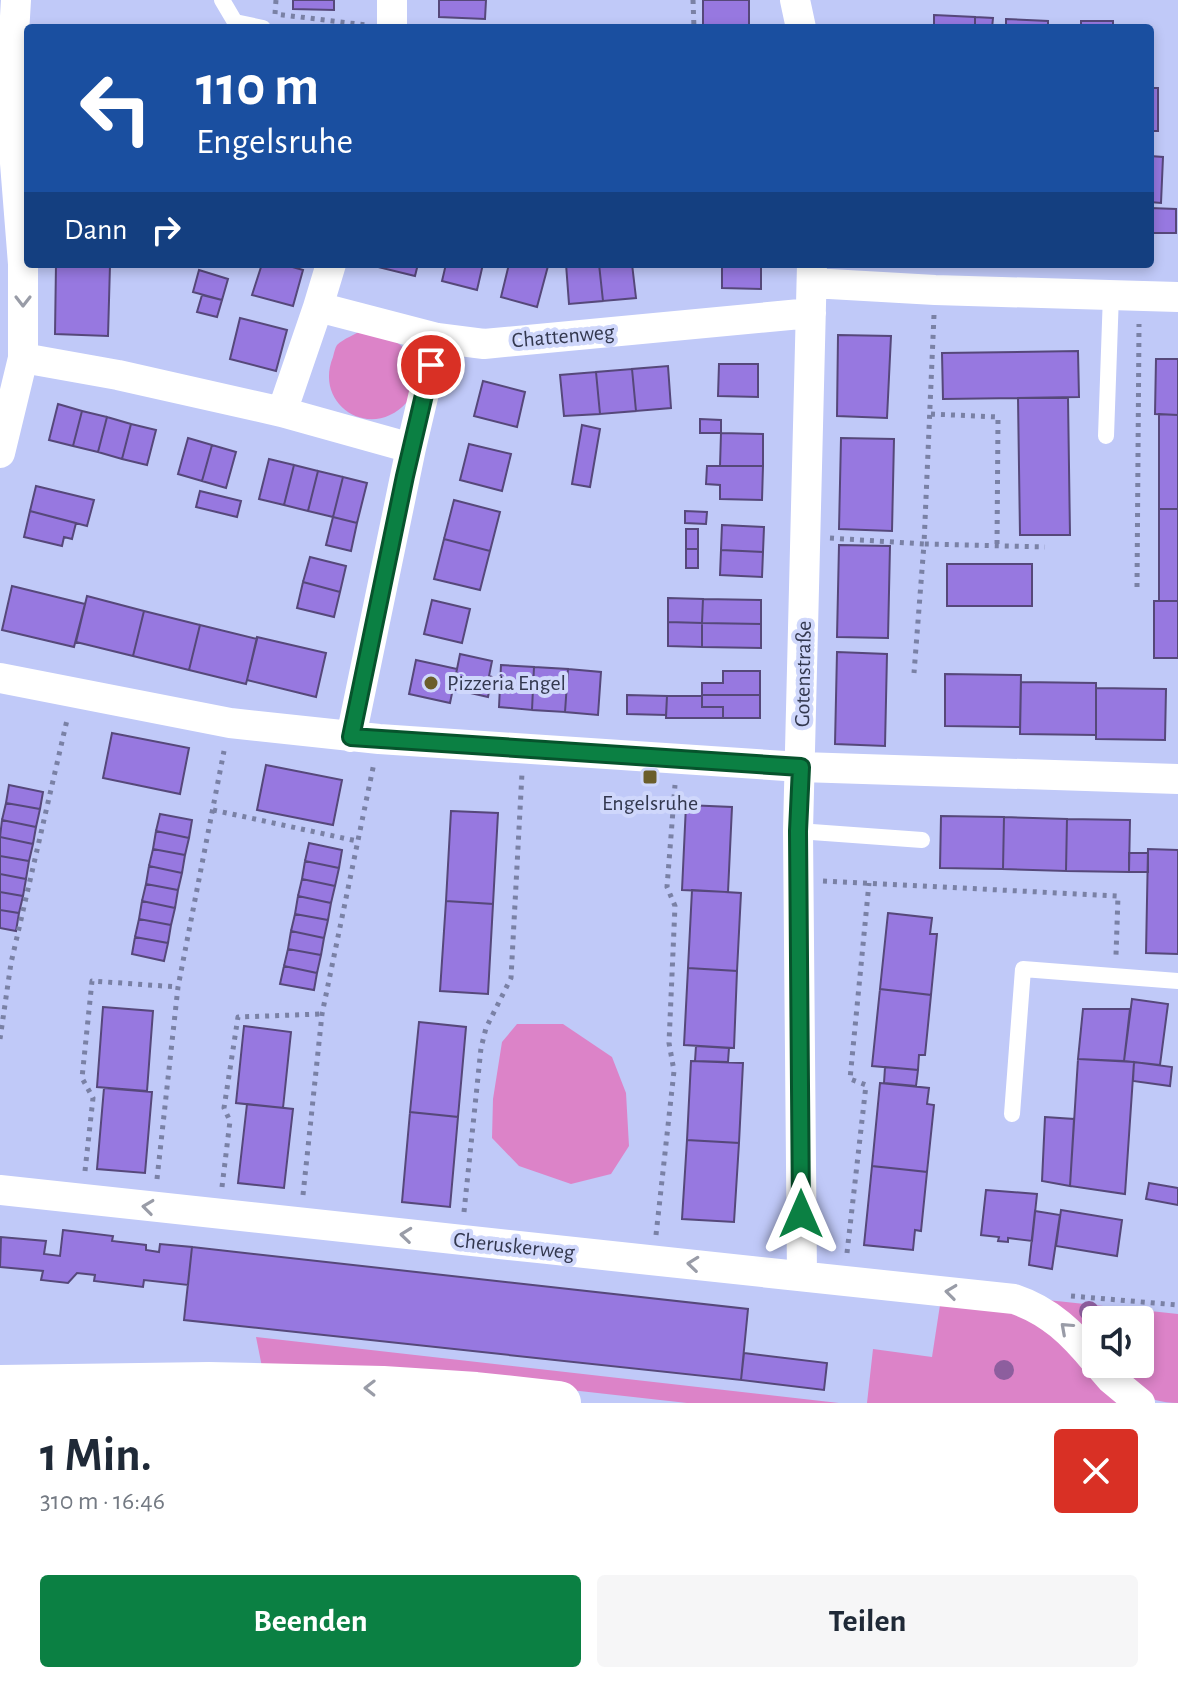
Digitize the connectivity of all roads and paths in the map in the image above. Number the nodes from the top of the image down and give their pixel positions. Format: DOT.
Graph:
graph roads {
  1 [pos="16,0"];
  2 [pos="222,0"];
  3 [pos="276,0"];
  4 [pos="392,0"];
  5 [pos="693,0"];
  6 [pos="795,0"];
  7 [pos="815,0"];
  8 [pos="244,24"];
  9 [pos="357,24"];
  10 [pos="383,24"];
  11 [pos="694,24"];
  12 [pos="800,24"];
  13 [pos="812,24"];
  14 [pos="330,268"];
  15 [pos="811,286"];
  16 [pos="935,290"];
  17 [pos="1125,295"];
  18 [pos="1178,297"];
  19 [pos="318,307"];
  20 [pos="437,338"];
  21 [pos="23,358"];
  22 [pos="282,412"];
  23 [pos="931,414"];
  24 [pos="1106,436"];
  25 [pos="411,448"];
  26 [pos="0,453"];
  27 [pos="806,536"];
  28 [pos="924,544"];
  29 [pos="997,546"];
  30 [pos="1045,547"];
  31 [pos="1137,587"];
  32 [pos="914,673"];
  33 [pos="0,678"];
  34 [pos="73,692"];
  35 [pos="230,723"];
  36 [pos="365,738"];
  37 [pos="523,748"];
  38 [pos="677,757"];
  39 [pos="801,767"];
  40 [pos="1178,779"];
  41 [pos="213,810"];
  42 [pos="798,831"];
  43 [pos="922,840"];
  44 [pos="357,841"];
  45 [pos="799,879"];
  46 [pos="869,883"];
  47 [pos="1115,976"];
  48 [pos="1178,981"];
  49 [pos="178,987"];
  50 [pos="322,1014"];
  51 [pos="0,1039"];
  52 [pos="1012,1114"];
  53 [pos="0,1190"];
  54 [pos="81,1200"];
  55 [pos="153,1208"];
  56 [pos="219,1215"];
  57 [pos="301,1224"];
  58 [pos="461,1241"];
  59 [pos="653,1260"];
  60 [pos="802,1275"];
  61 [pos="844,1280"];
  62 [pos="1028,1304"];
  63 [pos="1178,1305"];
  64 [pos="1082,1344"];
  65 [pos="1110,1378"];
  66 [pos="0,1387"];
  67 [pos="0,1394"];
  68 [pos="83,1403"];
  69 [pos="559,1403"];
  70 [pos="1140,1403"];
  1 -- 21 [label="street, one-way"];
  2 -- 8 [label="lane"];
  3 -- 9 [label="path"];
  4 -- 10 [label="street"];
  5 -- 11 [label="path"];
  6 -- 12 [label="street"];
  7 -- 13 [label="street"];
  14 -- 19 [label="street"];
  15 -- 16 [label="street, Chattenweg"];
  15 -- 20 [label="street, Chattenweg"];
  15 -- 27 [label="street, Gotenstraße"];
  16 -- 17 [label="street, Chattenweg"];
  16 -- 23 [label="path"];
  17 -- 18 [label="street, Chattenweg"];
  17 -- 24 [label="lane"];
  17 -- 31 [label="path"];
  19 -- 20 [label="street, Chattenweg"];
  19 -- 22 [label="street"];
  20 -- 25 [label="street"];
  21 -- 22 [label="street"];
  21 -- 26 [label="street"];
  22 -- 25 [label="street"];
  23 -- 28 [label="path"];
  23 -- 29 [label="path"];
  25 -- 36 [label="street"];
  27 -- 28 [label="path"];
  27 -- 39 [label="street, Gotenstraße"];
  28 -- 29 [label="path"];
  28 -- 32 [label="path"];
  29 -- 30 [label="path"];
  33 -- 34 [label="street"];
  34 -- 35 [label="street"];
  34 -- 51 [label="path"];
  35 -- 36 [label="street"];
  35 -- 41 [label="path"];
  36 -- 37 [label="street"];
  36 -- 44 [label="path"];
  37 -- 38 [label="street"];
  37 -- 58 [label="path"];
  38 -- 39 [label="street"];
  38 -- 59 [label="path"];
  39 -- 40 [label="street"];
  39 -- 42 [label="street, Gotenstraße"];
  41 -- 44 [label="path"];
  41 -- 49 [label="path"];
  42 -- 43 [label="lane"];
  42 -- 45 [label="street, Gotenstraße"];
  44 -- 50 [label="path"];
  45 -- 46 [label="path"];
  45 -- 60 [label="street, Gotenstraße"];
  46 -- 47 [label="path"];
  46 -- 61 [label="path"];
  47 -- 48 [label="lane"];
  47 -- 52 [label="lane"];
  49 -- 54 [label="path"];
  49 -- 55 [label="path"];
  50 -- 56 [label="path"];
  50 -- 57 [label="path"];
  53 -- 54 [label="street, Cheruskerweg"];
  55 -- 54 [label="street, Cheruskerweg, one-way"];
  55 -- 56 [label="street, Cheruskerweg"];
  56 -- 57 [label="street, Cheruskerweg"];
  58 -- 57 [label="street, Cheruskerweg, one-way"];
  58 -- 59 [label="street, Cheruskerweg"];
  60 -- 59 [label="street, Cheruskerweg, one-way"];
  60 -- 61 [label="street, Cheruskerweg"];
  62 -- 61 [label="street, Cheruskerweg, one-way"];
  62 -- 63 [label="path"];
  64 -- 62 [label="street, Cheruskerweg, one-way"];
  65 -- 70 [label="street, Cheruskerweg"];
  69 -- 66 [label="highway, one-way"];
  67 -- 68 [label="highway"];
}
